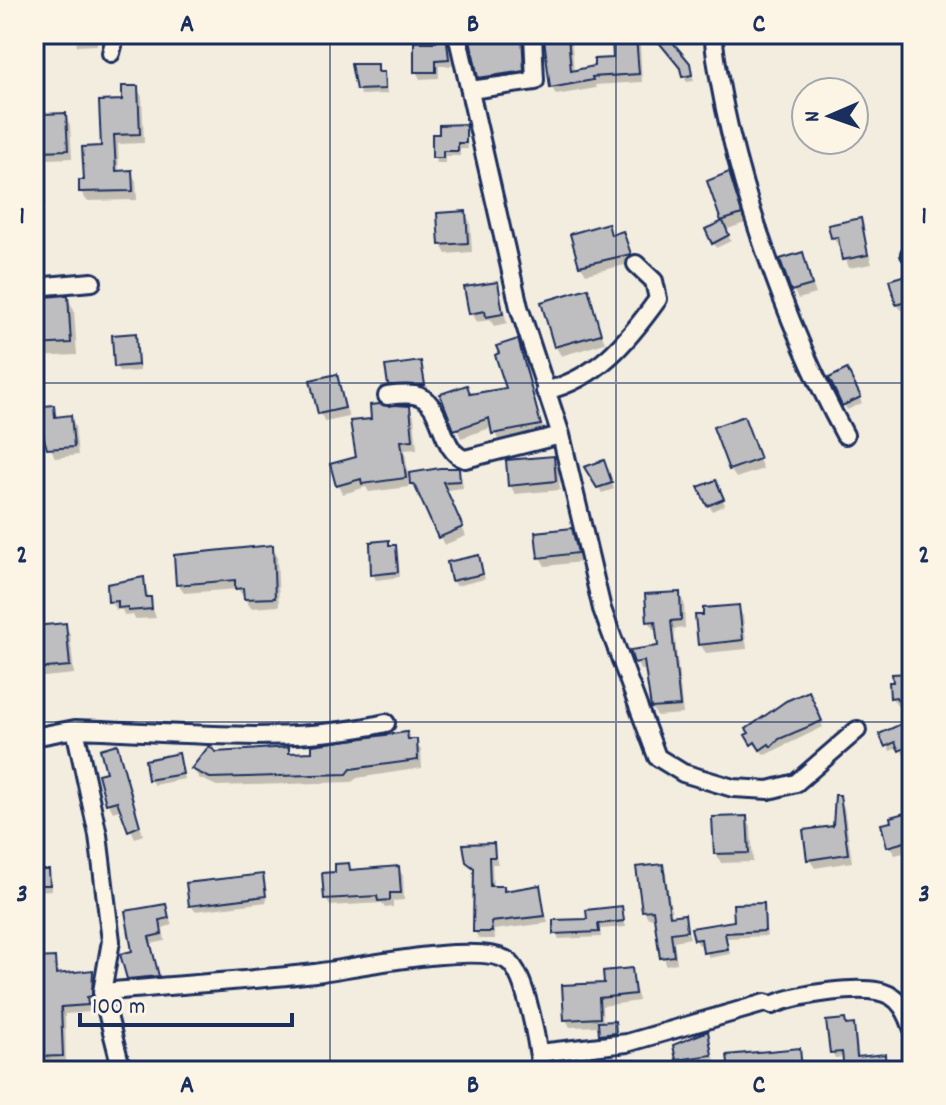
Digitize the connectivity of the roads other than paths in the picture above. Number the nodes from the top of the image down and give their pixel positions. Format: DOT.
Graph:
graph roads {
  1 [pos="116,34"];
  2 [pos="457,34"];
  3 [pos="533,34"];
  4 [pos="713,34"];
  5 [pos="111,53"];
  6 [pos="470,90"];
  7 [pos="34,191"];
  8 [pos="34,201"];
  9 [pos="636,264"];
  10 [pos="92,282"];
  11 [pos="34,287"];
  12 [pos="545,391"];
  13 [pos="387,396"];
  14 [pos="561,435"];
  15 [pos="845,435"];
  16 [pos="386,723"];
  17 [pos="75,729"];
  18 [pos="857,730"];
  19 [pos="34,737"];
  20 [pos="102,992"];
  21 [pos="912,1027"];
  22 [pos="539,1053"];
  23 [pos="122,1071"];
  24 [pos="541,1071"];
  1 -- 5 [label="street"];
  2 -- 6 [label="street"];
  3 -- 6 [label="street"];
  4 -- 15 [label="street"];
  6 -- 12 [label="street"];
  7 -- 8 [label="street"];
  9 -- 12 [label="street"];
  10 -- 11 [label="street"];
  12 -- 14 [label="street"];
  13 -- 14 [label="street"];
  14 -- 18 [label="street"];
  16 -- 17 [label="street"];
  17 -- 19 [label="street"];
  17 -- 20 [label="street"];
  20 -- 22 [label="street"];
  20 -- 23 [label="street"];
  21 -- 22 [label="street"];
  22 -- 24 [label="street"];
}
